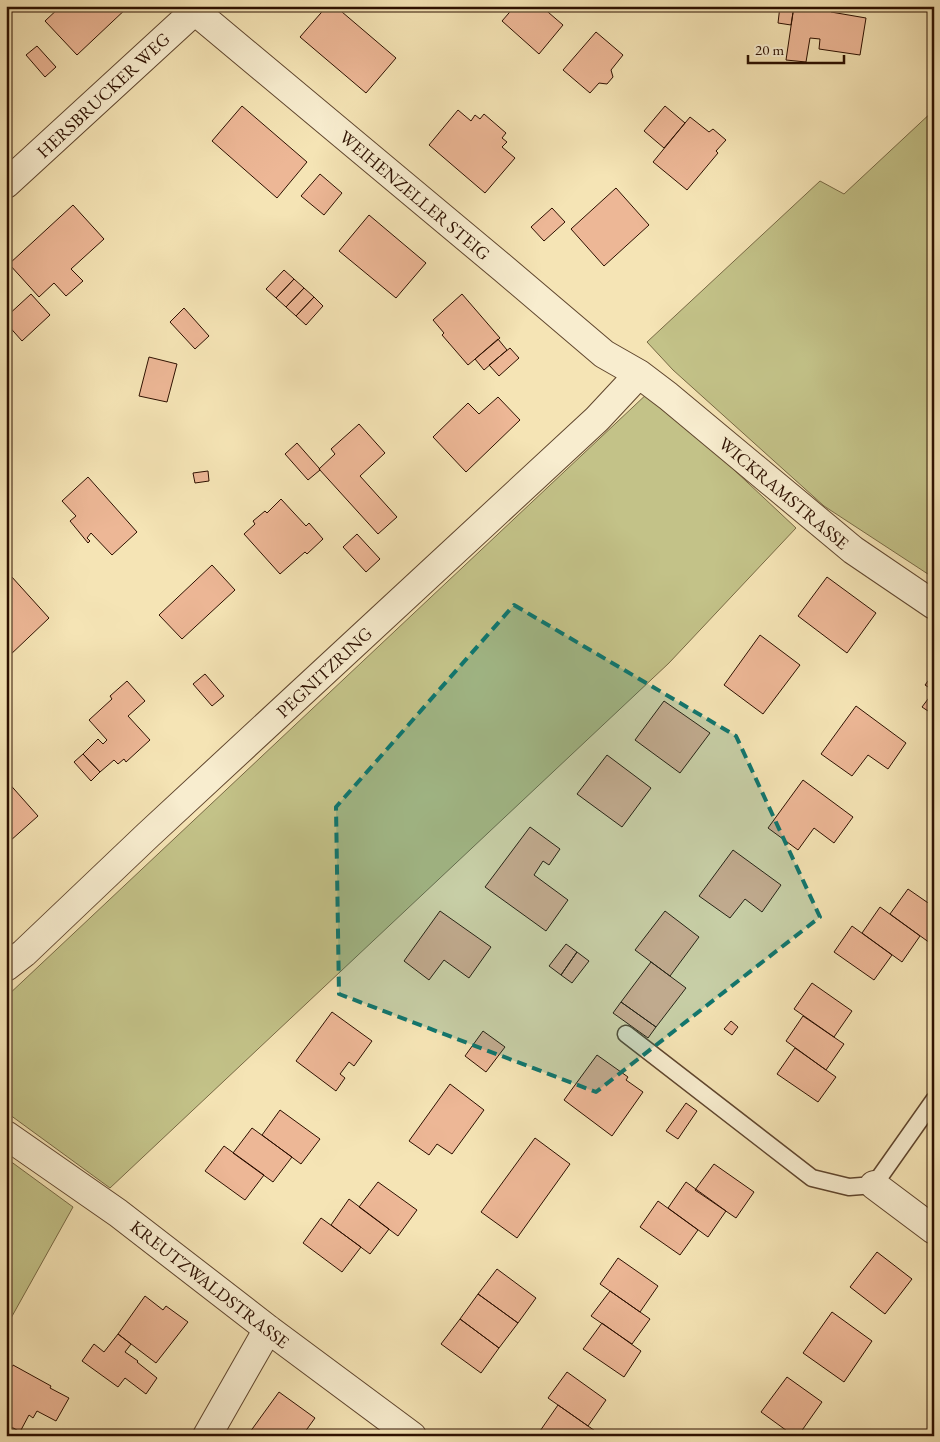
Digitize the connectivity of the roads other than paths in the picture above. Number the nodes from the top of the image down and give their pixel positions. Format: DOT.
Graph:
graph roads {
  1 [pos="197,9"];
  2 [pos="6,184"];
  3 [pos="639,374"];
  4 [pos="934,605"];
  5 [pos="6,968"];
  6 [pos="626,1034"];
  7 [pos="934,1100"];
  8 [pos="6,1135"];
  9 [pos="874,1184"];
  10 [pos="934,1230"];
  11 [pos="268,1329"];
  12 [pos="207,1436"];
  13 [pos="412,1436"];
  1 -- 2 [label="street, HERSBRUCKER WEG"];
  1 -- 3 [label="street, WEIHENZELLER STEIG"];
  3 -- 4 [label="street, WICKRAMSTRASSE"];
  3 -- 5 [label="street, PEGNITZRING"];
  6 -- 9 [label="lane"];
  7 -- 9 [label="lane"];
  8 -- 11 [label="street, KREUTZWALDSTRASSE"];
  9 -- 10 [label="street"];
  11 -- 12 [label="street"];
  11 -- 13 [label="street, KREUTZWALDSTRASSE"];
}
